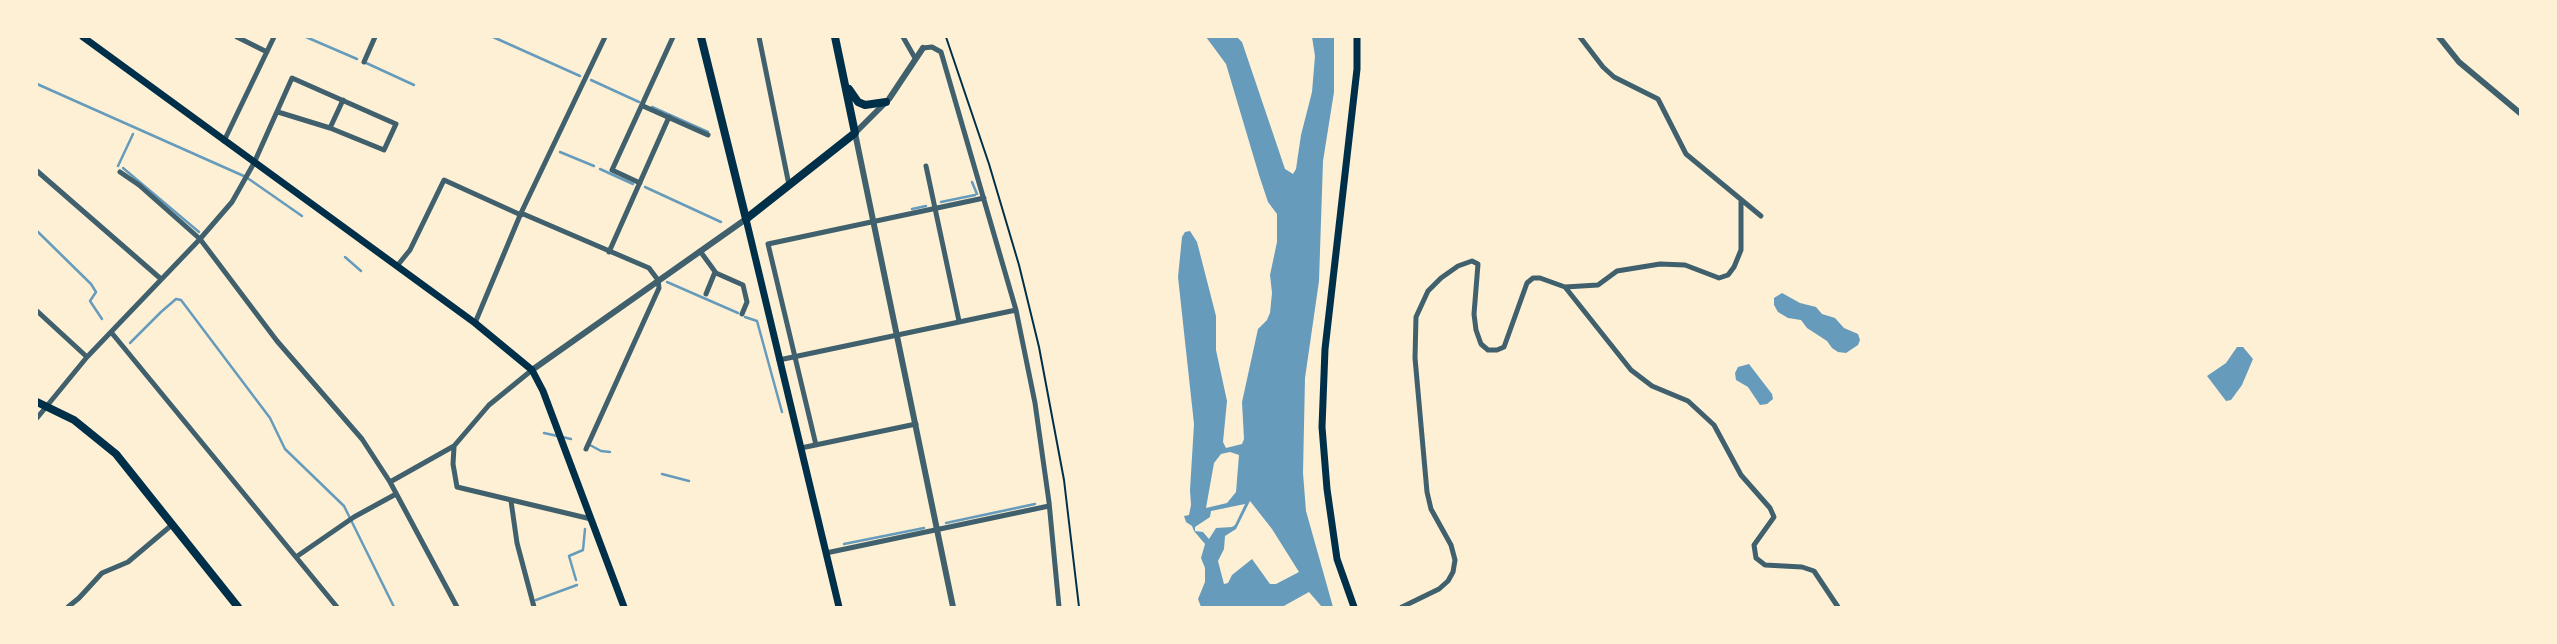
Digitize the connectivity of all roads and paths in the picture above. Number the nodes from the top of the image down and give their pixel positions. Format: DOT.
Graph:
graph roads {
  1 [pos="83,37"];
  2 [pos="237,37"];
  3 [pos="274,37"];
  4 [pos="375,37"];
  5 [pos="605,37"];
  6 [pos="673,37"];
  7 [pos="701,37"];
  8 [pos="760,37"];
  9 [pos="835,37"];
  10 [pos="903,37"];
  11 [pos="1357,37"];
  12 [pos="1580,37"];
  13 [pos="2439,37"];
  14 [pos="923,48"];
  15 [pos="267,51"];
  16 [pos="915,58"];
  17 [pos="364,62"];
  18 [pos="847,86"];
  19 [pos="343,100"];
  20 [pos="886,102"];
  21 [pos="643,106"];
  22 [pos="278,112"];
  23 [pos="2520,113"];
  24 [pos="669,117"];
  25 [pos="330,128"];
  26 [pos="855,133"];
  27 [pos="708,135"];
  28 [pos="224,141"];
  29 [pos="254,163"];
  30 [pos="926,166"];
  31 [pos="37,172"];
  32 [pos="120,172"];
  33 [pos="640,183"];
  34 [pos="789,185"];
  35 [pos="984,198"];
  36 [pos="1741,202"];
  37 [pos="936,208"];
  38 [pos="521,214"];
  39 [pos="1761,216"];
  40 [pos="746,219"];
  41 [pos="874,222"];
  42 [pos="200,239"];
  43 [pos="700,251"];
  44 [pos="609,252"];
  45 [pos="397,266"];
  46 [pos="715,272"];
  47 [pos="161,279"];
  48 [pos="658,280"];
  49 [pos="1566,287"];
  50 [pos="706,294"];
  51 [pos="1016,310"];
  52 [pos="37,311"];
  53 [pos="742,314"];
  54 [pos="959,321"];
  55 [pos="475,323"];
  56 [pos="111,332"];
  57 [pos="898,335"];
  58 [pos="795,356"];
  59 [pos="87,357"];
  60 [pos="779,360"];
  61 [pos="532,370"];
  62 [pos="37,402"];
  63 [pos="46,405"];
  64 [pos="37,418"];
  65 [pos="916,424"];
  66 [pos="816,445"];
  67 [pos="454,446"];
  68 [pos="802,448"];
  69 [pos="586,449"];
  70 [pos="390,482"];
  71 [pos="396,494"];
  72 [pos="511,500"];
  73 [pos="1049,506"];
  74 [pos="591,519"];
  75 [pos="173,524"];
  76 [pos="938,529"];
  77 [pos="826,553"];
  78 [pos="296,557"];
  79 [pos="68,607"];
  80 [pos="238,607"];
  81 [pos="337,607"];
  82 [pos="457,607"];
  83 [pos="534,607"];
  84 [pos="624,607"];
  85 [pos="839,607"];
  86 [pos="953,607"];
  87 [pos="1059,607"];
  88 [pos="1354,607"];
  89 [pos="1402,607"];
  90 [pos="1838,607"];
  1 -- 28 [label="main road"];
  2 -- 15 [label="street"];
  3 -- 15 [label="street"];
  4 -- 17 [label="street"];
  5 -- 38 [label="street"];
  6 -- 21 [label="street"];
  7 -- 40 [label="main road"];
  8 -- 34 [label="street"];
  9 -- 18 [label="main road"];
  10 -- 16 [label="street"];
  11 -- 88 [label="main road"];
  12 -- 36 [label="street"];
  13 -- 23 [label="street"];
  14 -- 16 [label="street"];
  14 -- 35 [label="street"];
  15 -- 28 [label="street"];
  16 -- 20 [label="street"];
  18 -- 20 [label="main road"];
  18 -- 26 [label="main road"];
  19 -- 22 [label="street"];
  19 -- 25 [label="street"];
  19 -- 25 [label="street"];
  20 -- 26 [label="street"];
  21 -- 24 [label="street"];
  21 -- 33 [label="street"];
  22 -- 25 [label="street"];
  22 -- 29 [label="street"];
  24 -- 27 [label="street"];
  24 -- 33 [label="street"];
  26 -- 34 [label="main road"];
  26 -- 41 [label="street"];
  28 -- 29 [label="main road"];
  29 -- 42 [label="street"];
  29 -- 45 [label="main road"];
  30 -- 37 [label="street"];
  31 -- 47 [label="street"];
  32 -- 42 [label="street"];
  33 -- 44 [label="street"];
  34 -- 40 [label="main road"];
  35 -- 37 [label="street"];
  35 -- 51 [label="street"];
  36 -- 39 [label="street"];
  36 -- 49 [label="street"];
  37 -- 41 [label="street"];
  37 -- 54 [label="street"];
  38 -- 44 [label="street"];
  38 -- 45 [label="street"];
  38 -- 55 [label="street"];
  40 -- 43 [label="street"];
  40 -- 60 [label="main road"];
  41 -- 57 [label="street"];
  41 -- 58 [label="street"];
  42 -- 47 [label="street"];
  42 -- 70 [label="street"];
  43 -- 46 [label="street"];
  43 -- 48 [label="street"];
  44 -- 48 [label="street"];
  45 -- 55 [label="main road"];
  46 -- 50 [label="street"];
  46 -- 53 [label="street"];
  47 -- 56 [label="street"];
  48 -- 61 [label="street"];
  48 -- 69 [label="street"];
  49 -- 89 [label="street"];
  49 -- 90 [label="street"];
  51 -- 54 [label="street"];
  51 -- 73 [label="street"];
  52 -- 59 [label="street"];
  54 -- 57 [label="street"];
  55 -- 61 [label="main road"];
  56 -- 59 [label="street"];
  56 -- 78 [label="street"];
  57 -- 58 [label="street"];
  57 -- 65 [label="street"];
  58 -- 60 [label="street"];
  58 -- 66 [label="street"];
  59 -- 63 [label="street"];
  60 -- 68 [label="main road"];
  61 -- 67 [label="street"];
  61 -- 74 [label="main road"];
  62 -- 63 [label="main road"];
  63 -- 64 [label="street"];
  63 -- 75 [label="main road"];
  65 -- 66 [label="street"];
  65 -- 76 [label="street"];
  66 -- 68 [label="street"];
  67 -- 70 [label="street"];
  67 -- 72 [label="street"];
  68 -- 77 [label="main road"];
  70 -- 71 [label="street"];
  71 -- 78 [label="street"];
  71 -- 82 [label="street"];
  72 -- 74 [label="street"];
  72 -- 83 [label="street"];
  73 -- 76 [label="street"];
  73 -- 87 [label="street"];
  74 -- 84 [label="main road"];
  75 -- 79 [label="street"];
  75 -- 80 [label="main road"];
  76 -- 77 [label="street"];
  76 -- 86 [label="street"];
  77 -- 85 [label="main road"];
  78 -- 81 [label="street"];
}
